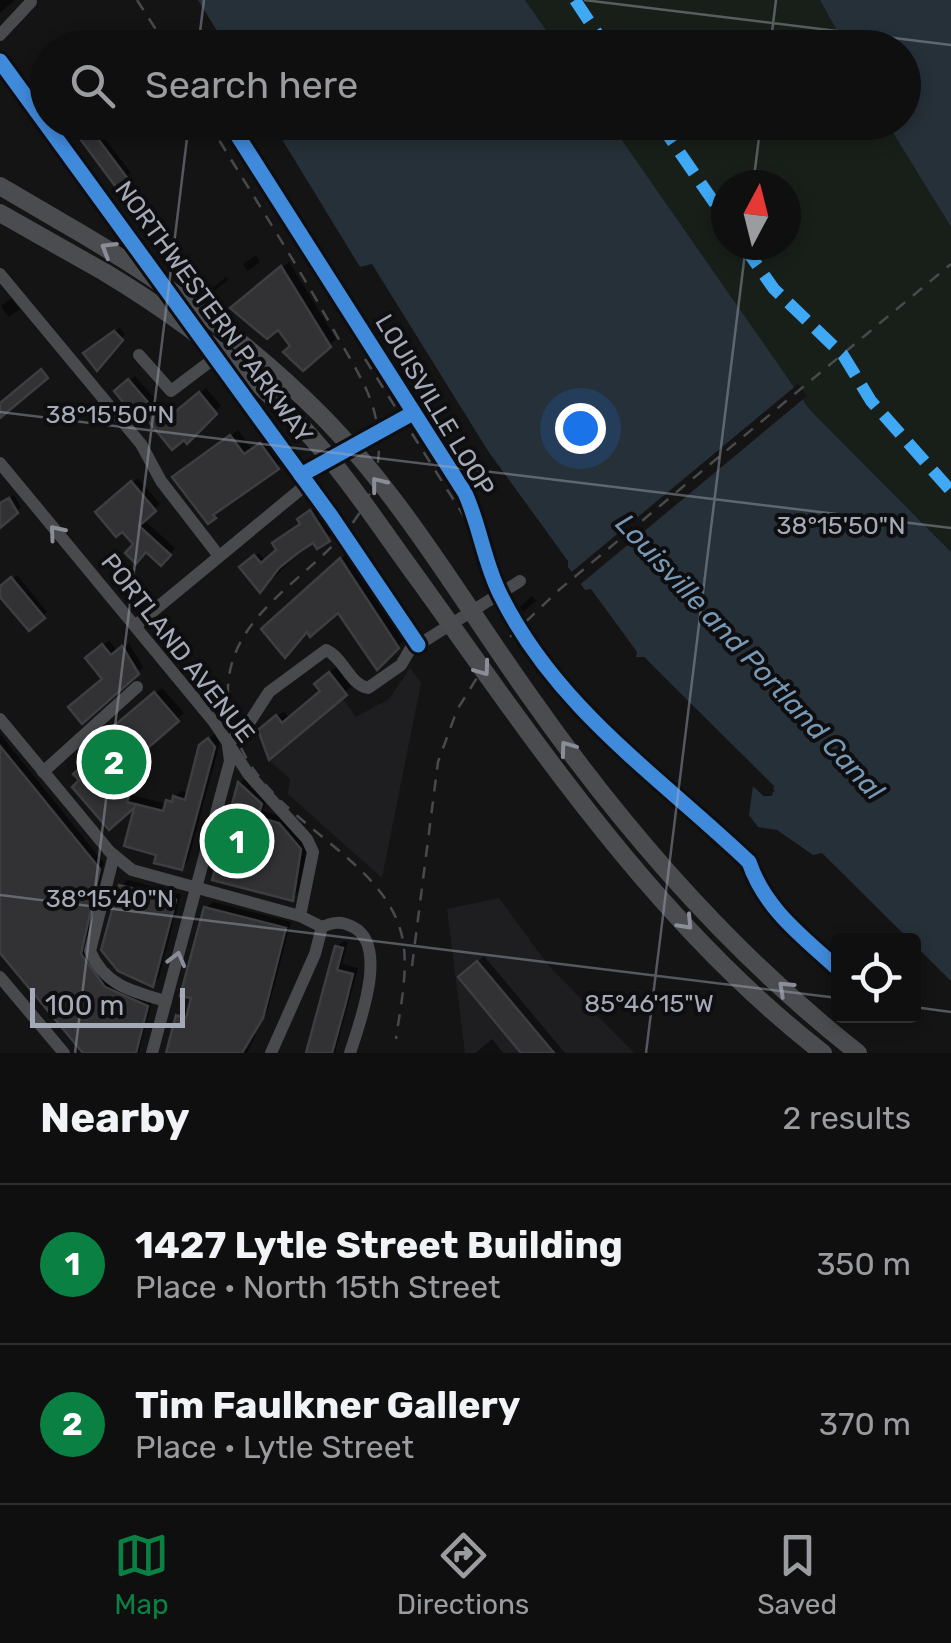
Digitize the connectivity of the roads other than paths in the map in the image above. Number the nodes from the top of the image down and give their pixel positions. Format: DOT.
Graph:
graph roads {
  1 [pos="30,2"];
  2 [pos="0,34"];
  3 [pos="0,61"];
  4 [pos="30,102"];
  5 [pos="58,140"];
  6 [pos="0,186"];
  7 [pos="0,213"];
  8 [pos="3,283"];
  9 [pos="139,355"];
  10 [pos="216,357"];
  11 [pos="2,470"];
  12 [pos="307,484"];
  13 [pos="220,556"];
  14 [pos="520,581"];
  15 [pos="135,626"];
  16 [pos="416,643"];
  17 [pos="137,686"];
  18 [pos="0,719"];
  19 [pos="228,743"];
  20 [pos="44,772"];
  21 [pos="114,855"];
  22 [pos="196,890"];
  23 [pos="300,916"];
  24 [pos="322,927"];
  25 [pos="0,977"];
  26 [pos="166,1001"];
  27 [pos="64,1053"];
  28 [pos="152,1053"];
  29 [pos="271,1053"];
  30 [pos="350,1053"];
  31 [pos="823,1053"];
  32 [pos="858,1053"];
  1 -- 2 [label="street"];
  3 -- 4 [label="street, NORTHWESTERN PARKWAY"];
  5 -- 10 [label="street, NORTHWESTERN PARKWAY"];
  32 -- 6 [label="highway, one-way, bridge"];
  7 -- 31 [label="highway, one-way, bridge"];
  8 -- 13 [label="street"];
  9 -- 10 [label="street"];
  10 -- 12 [label="street, NORTHWESTERN PARKWAY"];
  15 -- 11 [label="street, PORTLAND AVENUE, one-way"];
  12 -- 13 [label="street"];
  12 -- 16 [label="street, NORTHWESTERN PARKWAY"];
  13 -- 15 [label="street"];
  14 -- 16 [label="street"];
  15 -- 19 [label="street, PORTLAND AVENUE"];
  16 -- 19 [label="street"];
  17 -- 20 [label="street"];
  18 -- 20 [label="street"];
  19 -- 22 [label="street"];
  19 -- 23 [label="street, PORTLAND AVENUE"];
  20 -- 21 [label="street"];
  21 -- 22 [label="street"];
  21 -- 26 [label="street"];
  22 -- 23 [label="street"];
  26 -- 22 [label="street, one-way"];
  23 -- 24 [label="street"];
  24 -- 29 [label="street"];
  24 -- 30 [label="street"];
  25 -- 27 [label="street"];
  26 -- 28 [label="street"];
}
